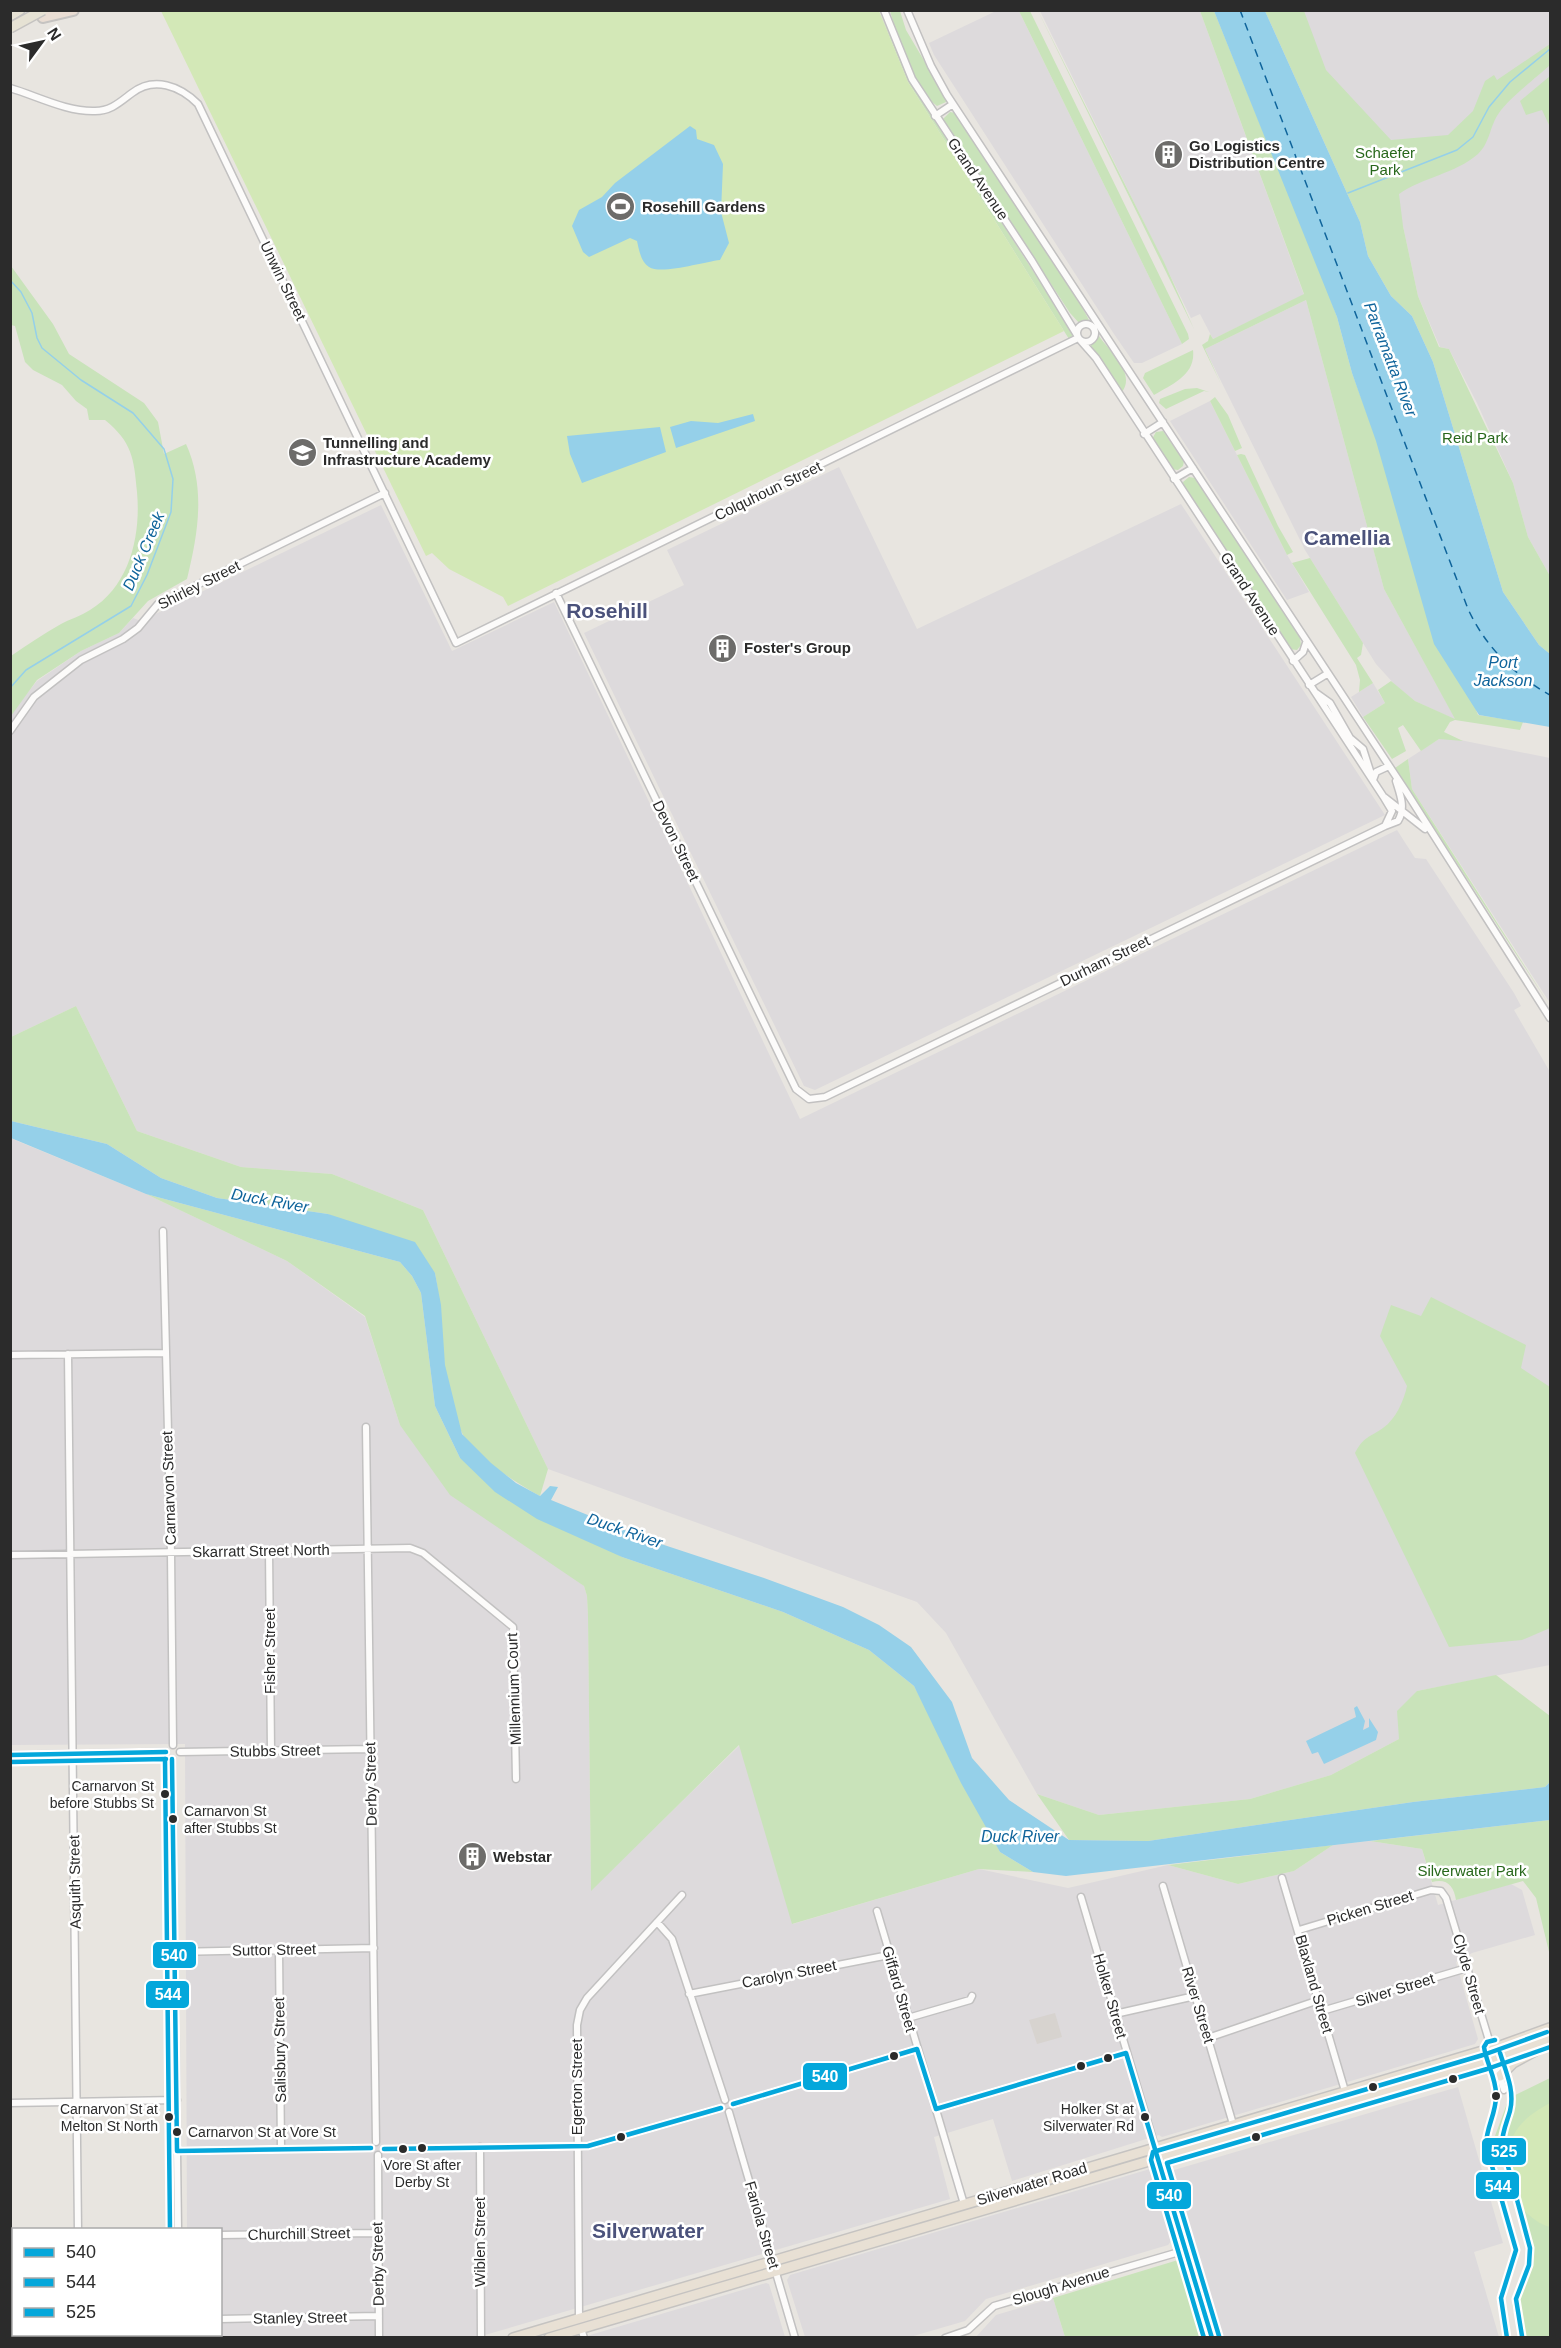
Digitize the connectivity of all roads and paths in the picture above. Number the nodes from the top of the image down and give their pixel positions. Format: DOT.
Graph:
graph roads {
  1 [pos="20,10"];
  2 [pos="73,10"];
  3 [pos="884,10"];
  4 [pos="907,10"];
  5 [pos="43,14"];
  6 [pos="10,16"];
  7 [pos="10,28"];
  8 [pos="11,88"];
  9 [pos="953,104"];
  10 [pos="935,116"];
  11 [pos="1075,290"];
  12 [pos="1095,327"];
  13 [pos="1078,338"];
  14 [pos="1129,370"];
  15 [pos="1163,422"];
  16 [pos="1144,434"];
  17 [pos="1193,468"];
  18 [pos="1174,479"];
  19 [pos="385,493"];
  20 [pos="556,593"];
  21 [pos="456,643"];
  22 [pos="1306,643"];
  23 [pos="1293,661"];
  24 [pos="1327,674"];
  25 [pos="1311,688"];
  26 [pos="1360,723"];
  27 [pos="10,731"];
  28 [pos="1345,734"];
  29 [pos="1391,768"];
  30 [pos="1374,782"];
  31 [pos="1383,796"];
  32 [pos="1402,811"];
  33 [pos="1416,820"];
  34 [pos="1394,823"];
  35 [pos="1385,826"];
  36 [pos="1432,836"];
  37 [pos="1551,1018"];
  38 [pos="796,1089"];
  39 [pos="163,1231"];
  40 [pos="165,1353"];
  41 [pos="69,1354"];
  42 [pos="10,1355"];
  43 [pos="366,1427"];
  44 [pos="368,1549"];
  45 [pos="270,1551"];
  46 [pos="171,1553"];
  47 [pos="70,1554"];
  48 [pos="10,1555"];
  49 [pos="172,1745"];
  50 [pos="371,1749"];
  51 [pos="271,1751"];
  52 [pos="166,1752"];
  53 [pos="180,1752"];
  54 [pos="74,1753"];
  55 [pos="10,1755"];
  56 [pos="172,1759"];
  57 [pos="516,1779"];
  58 [pos="1282,1878"];
  59 [pos="1163,1886"];
  60 [pos="1441,1891"];
  61 [pos="682,1895"];
  62 [pos="1081,1897"];
  63 [pos="877,1911"];
  64 [pos="657,1922"];
  65 [pos="1299,1930"];
  66 [pos="374,1948"];
  67 [pos="279,1951"];
  68 [pos="174,1952"];
  69 [pos="890,1954"];
  70 [pos="1467,1968"];
  71 [pos="689,1994"];
  72 [pos="972,1996"];
  73 [pos="1195,1996"];
  74 [pos="1319,2000"];
  75 [pos="1322,2011"];
  76 [pos="1115,2014"];
  77 [pos="908,2018"];
  78 [pos="1551,2028"];
  79 [pos="1208,2038"];
  80 [pos="1551,2038"];
  81 [pos="1551,2043"];
  82 [pos="1491,2048"];
  83 [pos="917,2049"];
  84 [pos="1126,2053"];
  85 [pos="1494,2059"];
  86 [pos="1500,2076"];
  87 [pos="1504,2090"];
  88 [pos="1345,2091"];
  89 [pos="177,2100"];
  90 [pos="725,2100"];
  91 [pos="77,2102"];
  92 [pos="10,2103"];
  93 [pos="734,2104"];
  94 [pos="721,2108"];
  95 [pos="936,2109"];
  96 [pos="729,2112"];
  97 [pos="1233,2124"];
  98 [pos="376,2142"];
  99 [pos="577,2146"];
  100 [pos="480,2147"];
  101 [pos="1155,2147"];
  102 [pos="371,2148"];
  103 [pos="384,2148"];
  104 [pos="281,2149"];
  105 [pos="177,2151"];
  106 [pos="378,2155"];
  107 [pos="1158,2158"];
  108 [pos="964,2204"];
  109 [pos="78,2228"];
  110 [pos="178,2228"];
  111 [pos="377,2233"];
  112 [pos="222,2235"];
  113 [pos="1186,2250"];
  114 [pos="772,2261"];
  115 [pos="775,2271"];
  116 [pos="379,2316"];
  117 [pos="222,2319"];
  118 [pos="581,2328"];
  119 [pos="379,2337"];
  120 [pos="481,2337"];
  121 [pos="513,2337"];
  122 [pos="549,2337"];
  123 [pos="795,2337"];
  124 [pos="945,2337"];
  125 [pos="1212,2337"];
  1 -- 6 [label="main road"];
  2 -- 5 [label="highway"];
  3 -- 10 [label="street, Grand Avenue"];
  4 -- 9 [label="street, Grand Avenue"];
  5 -- 7 [label="main road, bridge"];
  8 -- 19 [label="street, Unwin Street"];
  9 -- 10 [label="street"];
  9 -- 11 [label="street, Grand Avenue"];
  10 -- 13 [label="street, Grand Avenue"];
  11 -- 12 [label="street, Grand Avenue"];
  11 -- 14 [label="street, Grand Avenue"];
  12 -- 13 [label="street, Colquhoun Street"];
  12 -- 13 [label="street"];
  12 -- 14 [label="street, Grand Avenue"];
  13 -- 16 [label="street, Grand Avenue"];
  13 -- 20 [label="street, Colquhoun Street"];
  14 -- 15 [label="street, Grand Avenue"];
  15 -- 16 [label="street"];
  15 -- 17 [label="street, Grand Avenue"];
  16 -- 18 [label="street, Grand Avenue"];
  17 -- 18 [label="street"];
  17 -- 22 [label="street, Grand Avenue"];
  18 -- 23 [label="street, Grand Avenue"];
  19 -- 21 [label="street, Unwin Street"];
  19 -- 27 [label="street, Shirley Street"];
  20 -- 21 [label="street, Colquhoun Street"];
  20 -- 38 [label="street, Devon Street"];
  22 -- 23 [label="street"];
  22 -- 24 [label="street, Grand Avenue"];
  23 -- 25 [label="street, Grand Avenue"];
  24 -- 25 [label="street"];
  24 -- 26 [label="street, Grand Avenue"];
  25 -- 28 [label="street, Grand Avenue"];
  26 -- 28 [label="street"];
  26 -- 29 [label="street, Grand Avenue"];
  28 -- 30 [label="street, Grand Avenue"];
  29 -- 30 [label="street"];
  29 -- 32 [label="street"];
  29 -- 36 [label="street, Grand Avenue"];
  30 -- 31 [label="street, Grand Avenue"];
  31 -- 32 [label="street, Grand Avenue"];
  31 -- 35 [label="street"];
  32 -- 33 [label="street, Grand Avenue"];
  32 -- 34 [label="street"];
  33 -- 34 [label="street, Durham Street"];
  33 -- 36 [label="street, Grand Avenue"];
  34 -- 35 [label="street, Durham Street"];
  35 -- 38 [label="street, Durham Street"];
  36 -- 37 [label="street, Grand Avenue"];
  39 -- 40 [label="street, Carnarvon Street"];
  40 -- 41 [label="street"];
  40 -- 46 [label="street, Carnarvon Street"];
  41 -- 42 [label="street"];
  41 -- 47 [label="street, Asquith Street"];
  43 -- 44 [label="street, Derby Street"];
  44 -- 45 [label="street, Skarratt Street North"];
  44 -- 50 [label="street, Derby Street"];
  44 -- 57 [label="street, Millennium Court"];
  45 -- 46 [label="street, Skarratt Street North"];
  45 -- 51 [label="street, Fisher Street"];
  46 -- 47 [label="street, Skarratt Street North"];
  46 -- 49 [label="street, Carnarvon Street"];
  47 -- 48 [label="street, Skarratt Street North"];
  47 -- 54 [label="street, Asquith Street"];
  49 -- 52 [label="street"];
  49 -- 53 [label="street"];
  50 -- 51 [label="street, Stubbs Street"];
  50 -- 66 [label="street, Derby Street"];
  51 -- 53 [label="street, Stubbs Street"];
  52 -- 54 [label="street"];
  52 -- 56 [label="street"];
  53 -- 56 [label="street"];
  54 -- 55 [label="street"];
  54 -- 91 [label="street, Asquith Street"];
  56 -- 68 [label="street"];
  58 -- 65 [label="street, Blaxland Street"];
  59 -- 73 [label="street, River Street"];
  60 -- 65 [label="street, Picken Street"];
  60 -- 70 [label="street, Clyde Street"];
  61 -- 64 [label="street, Egerton Street"];
  62 -- 76 [label="street, Holker Street"];
  63 -- 69 [label="street, Giffard Street"];
  64 -- 71 [label="street"];
  64 -- 99 [label="street, Egerton Street"];
  65 -- 74 [label="street, Blaxland Street"];
  66 -- 67 [label="street, Suttor Street"];
  66 -- 98 [label="street, Derby Street"];
  67 -- 68 [label="street, Suttor Street"];
  67 -- 104 [label="street, Salisbury Street"];
  68 -- 89 [label="street"];
  69 -- 71 [label="street, Carolyn Street"];
  69 -- 77 [label="street, Giffard Street"];
  70 -- 75 [label="street, Silver Street"];
  70 -- 82 [label="street, Clyde Street"];
  71 -- 90 [label="street"];
  72 -- 77 [label="street"];
  73 -- 76 [label="street"];
  73 -- 79 [label="street, River Street"];
  74 -- 75 [label="street, Blaxland Street"];
  74 -- 79 [label="street"];
  75 -- 88 [label="street, Blaxland Street"];
  76 -- 84 [label="street, Holker Street"];
  77 -- 83 [label="street, Giffard Street"];
  78 -- 82 [label="highway, Silverwater Road"];
  79 -- 97 [label="street, River Street"];
  80 -- 85 [label="highway, Silverwater Road"];
  81 -- 86 [label="highway"];
  82 -- 85 [label="street, Clyde Street"];
  82 -- 88 [label="highway, Silverwater Road"];
  83 -- 93 [label="street"];
  83 -- 95 [label="street, Giffard Street"];
  84 -- 95 [label="street"];
  84 -- 101 [label="street, Holker Street"];
  85 -- 86 [label="street, Clyde Street"];
  85 -- 107 [label="highway, Silverwater Road"];
  86 -- 87 [label="street, Clyde Street"];
  88 -- 97 [label="highway, Silverwater Road"];
  89 -- 91 [label="street"];
  89 -- 105 [label="street"];
  90 -- 93 [label="street"];
  90 -- 94 [label="street"];
  91 -- 92 [label="street"];
  91 -- 109 [label="street, Asquith Street"];
  93 -- 96 [label="street"];
  94 -- 96 [label="street"];
  94 -- 99 [label="street"];
  95 -- 108 [label="street, Giffard Street"];
  96 -- 114 [label="street, Fariola Street"];
  97 -- 101 [label="highway, Silverwater Road"];
  98 -- 102 [label="street"];
  98 -- 103 [label="street"];
  99 -- 100 [label="street"];
  99 -- 118 [label="street, Egerton Street"];
  100 -- 103 [label="street"];
  100 -- 120 [label="street, Wiblen Street"];
  101 -- 107 [label="main road, Holker Street"];
  101 -- 108 [label="highway, Silverwater Road"];
  102 -- 104 [label="street"];
  102 -- 106 [label="street"];
  103 -- 106 [label="street"];
  104 -- 105 [label="street"];
  105 -- 110 [label="street"];
  106 -- 111 [label="street, Derby Street"];
  107 -- 113 [label="main road, Holker Street"];
  107 -- 115 [label="highway, Silverwater Road"];
  108 -- 114 [label="highway, Silverwater Road"];
  111 -- 112 [label="street, Churchill Street"];
  111 -- 116 [label="street, Derby Street"];
  113 -- 124 [label="street, Slough Avenue"];
  113 -- 125 [label="main road, Holker Street"];
  114 -- 115 [label="street, Fariola Street"];
  114 -- 118 [label="highway, Silverwater Road"];
  115 -- 118 [label="highway, Silverwater Road"];
  115 -- 123 [label="street, Fariola Street"];
  116 -- 117 [label="street, Stanley Street"];
  116 -- 119 [label="street, Derby Street"];
  118 -- 121 [label="highway, Silverwater Road"];
  118 -- 122 [label="highway, Silverwater Road"];
}
